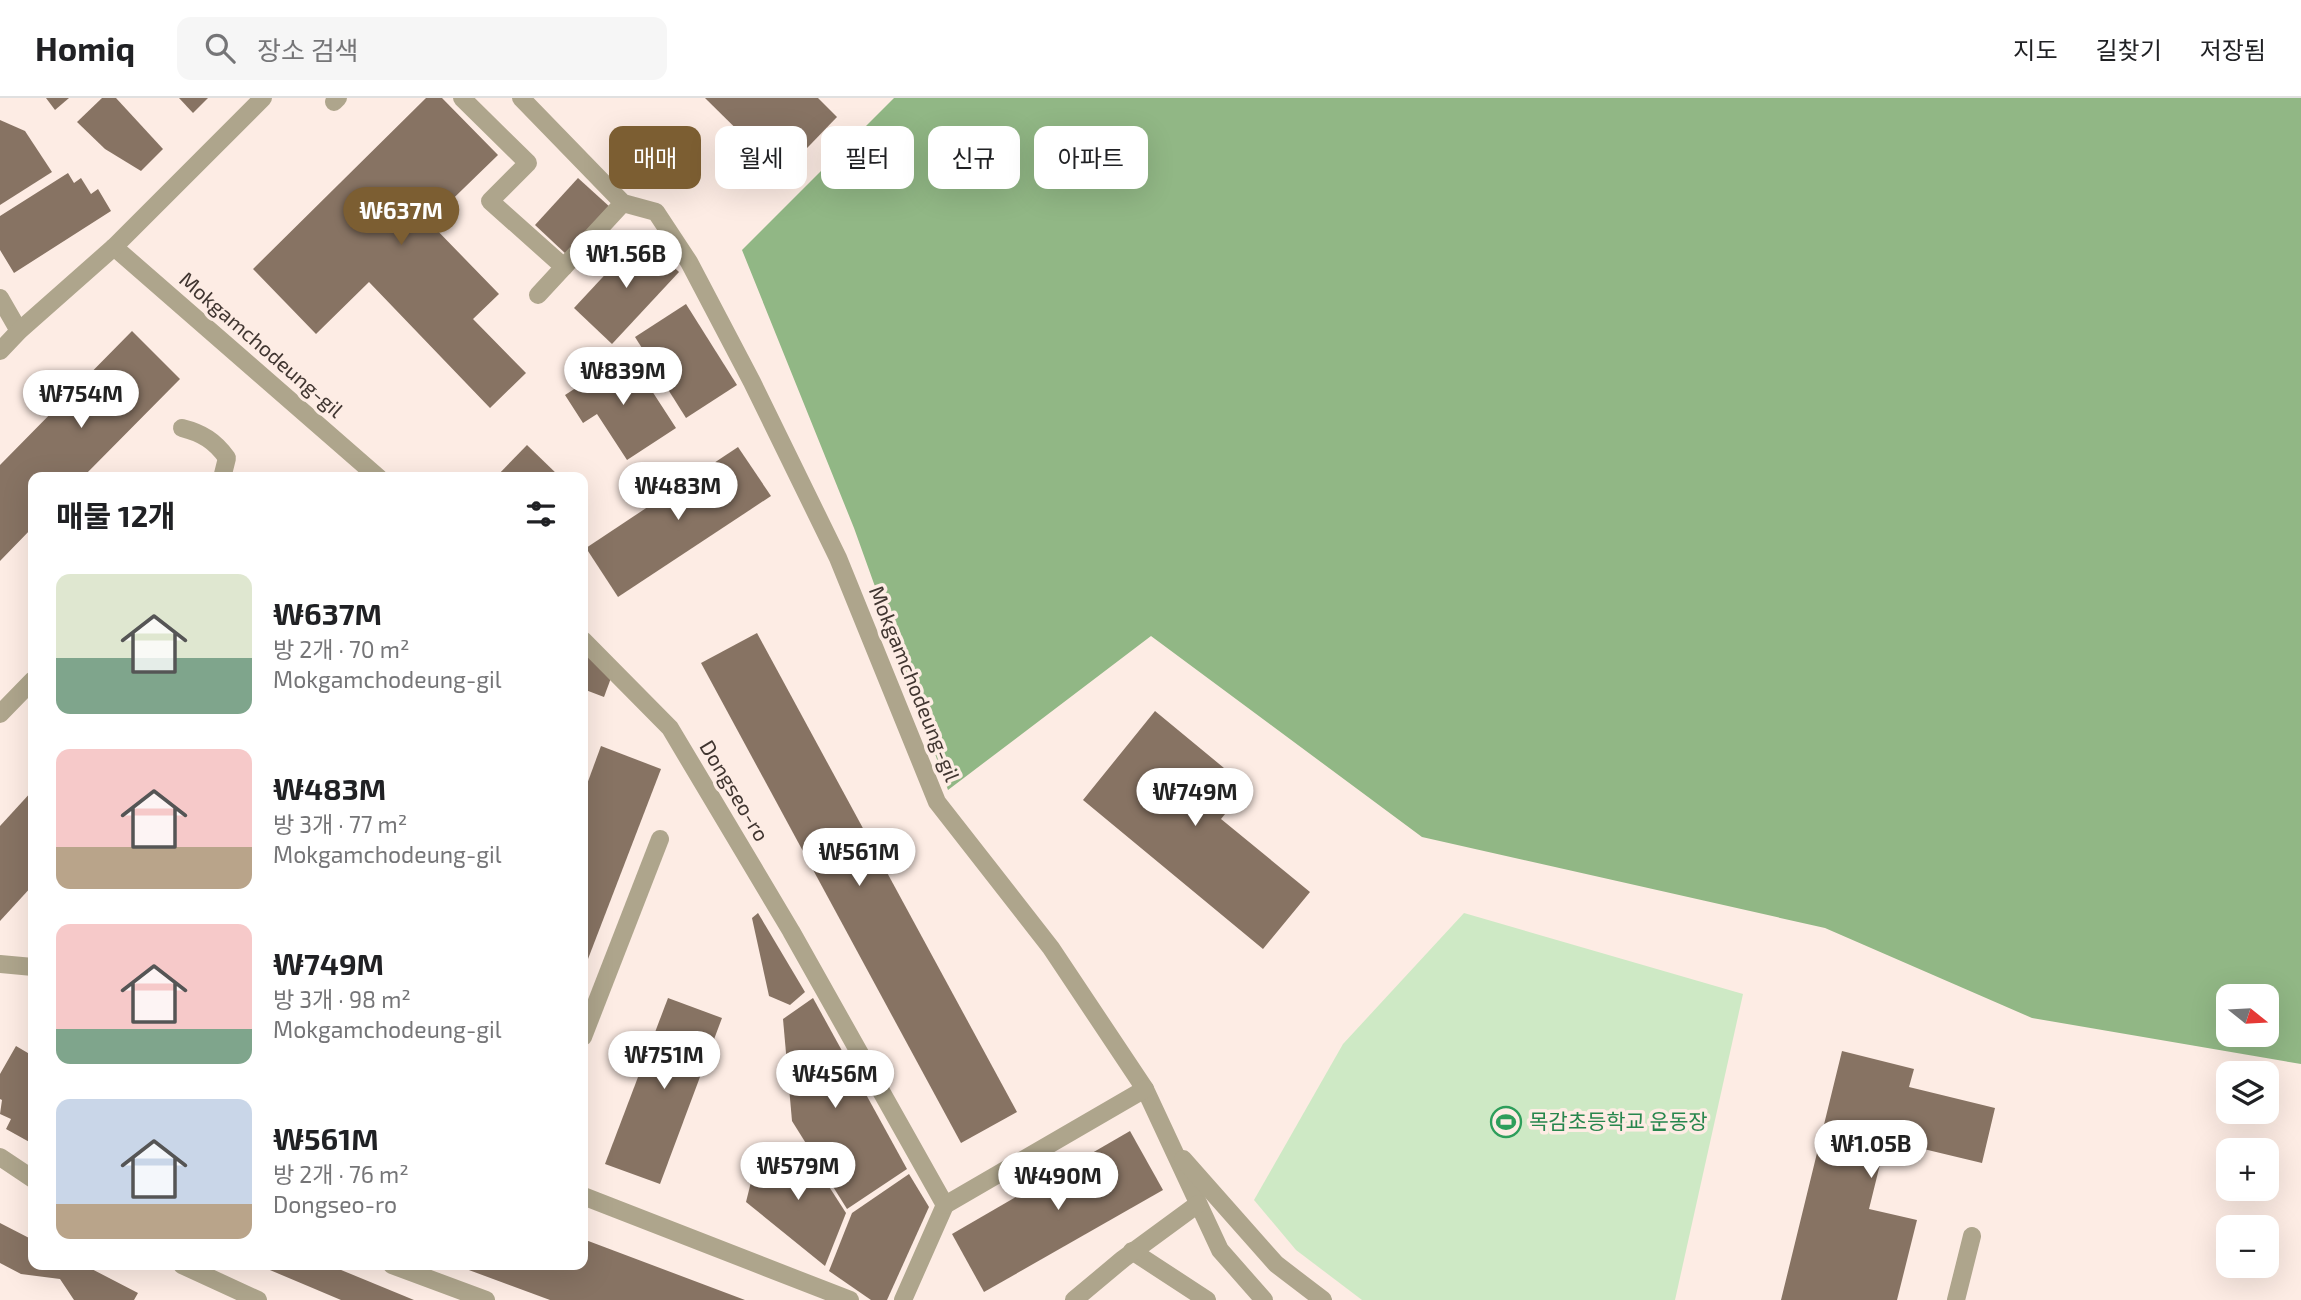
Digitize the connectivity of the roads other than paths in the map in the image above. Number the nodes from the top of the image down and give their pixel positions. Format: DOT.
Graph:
graph roads {
  1 [pos="263,98"];
  2 [pos="462,98"];
  3 [pos="521,98"];
  4 [pos="623,202"];
  5 [pos="114,247"];
  6 [pos="564,267"];
  7 [pos="538,295"];
  8 [pos="0,298"];
  9 [pos="19,331"];
  10 [pos="0,351"];
  11 [pos="182,428"];
  12 [pos="224,472"];
  13 [pos="372,472"];
  14 [pos="588,645"];
  15 [pos="28,685"];
  16 [pos="0,714"];
  17 [pos="660,839"];
  18 [pos="0,964"];
  19 [pos="28,967"];
  20 [pos="588,1024"];
  21 [pos="1145,1089"];
  22 [pos="1172,1146"];
  23 [pos="0,1157"];
  24 [pos="28,1176"];
  25 [pos="588,1198"];
  26 [pos="1198,1204"];
  27 [pos="945,1205"];
  28 [pos="1972,1236"];
  29 [pos="1132,1251"];
  30 [pos="193,1270"];
  31 [pos="405,1270"];
  32 [pos="258,1300"];
  33 [pos="486,1300"];
  34 [pos="850,1300"];
  35 [pos="903,1300"];
  36 [pos="1074,1300"];
  37 [pos="1207,1300"];
  38 [pos="1264,1300"];
  39 [pos="1323,1300"];
  40 [pos="1956,1300"];
  1 -- 5 [label="street"];
  2 -- 6 [label="street"];
  3 -- 4 [label="street, Mokgamchodeung-gil"];
  4 -- 6 [label="street"];
  4 -- 21 [label="street, Mokgamchodeung-gil"];
  5 -- 9 [label="street"];
  5 -- 13 [label="street, Mokgamchodeung-gil"];
  6 -- 7 [label="street"];
  8 -- 9 [label="street"];
  9 -- 10 [label="street"];
  11 -- 12 [label="street"];
  14 -- 27 [label="street, Dongseo-ro"];
  15 -- 16 [label="street"];
  17 -- 20 [label="street"];
  18 -- 19 [label="street"];
  21 -- 22 [label="street, Mokgamchodeung-gil"];
  21 -- 27 [label="street"];
  22 -- 26 [label="street, Mokgamchodeung-gil"];
  22 -- 39 [label="street"];
  23 -- 24 [label="street"];
  25 -- 34 [label="street"];
  26 -- 29 [label="street"];
  26 -- 38 [label="street, Mokgamchodeung-gil"];
  27 -- 35 [label="street"];
  28 -- 40 [label="street"];
  29 -- 36 [label="street"];
  29 -- 37 [label="street"];
  30 -- 32 [label="street"];
  31 -- 33 [label="street"];
}
